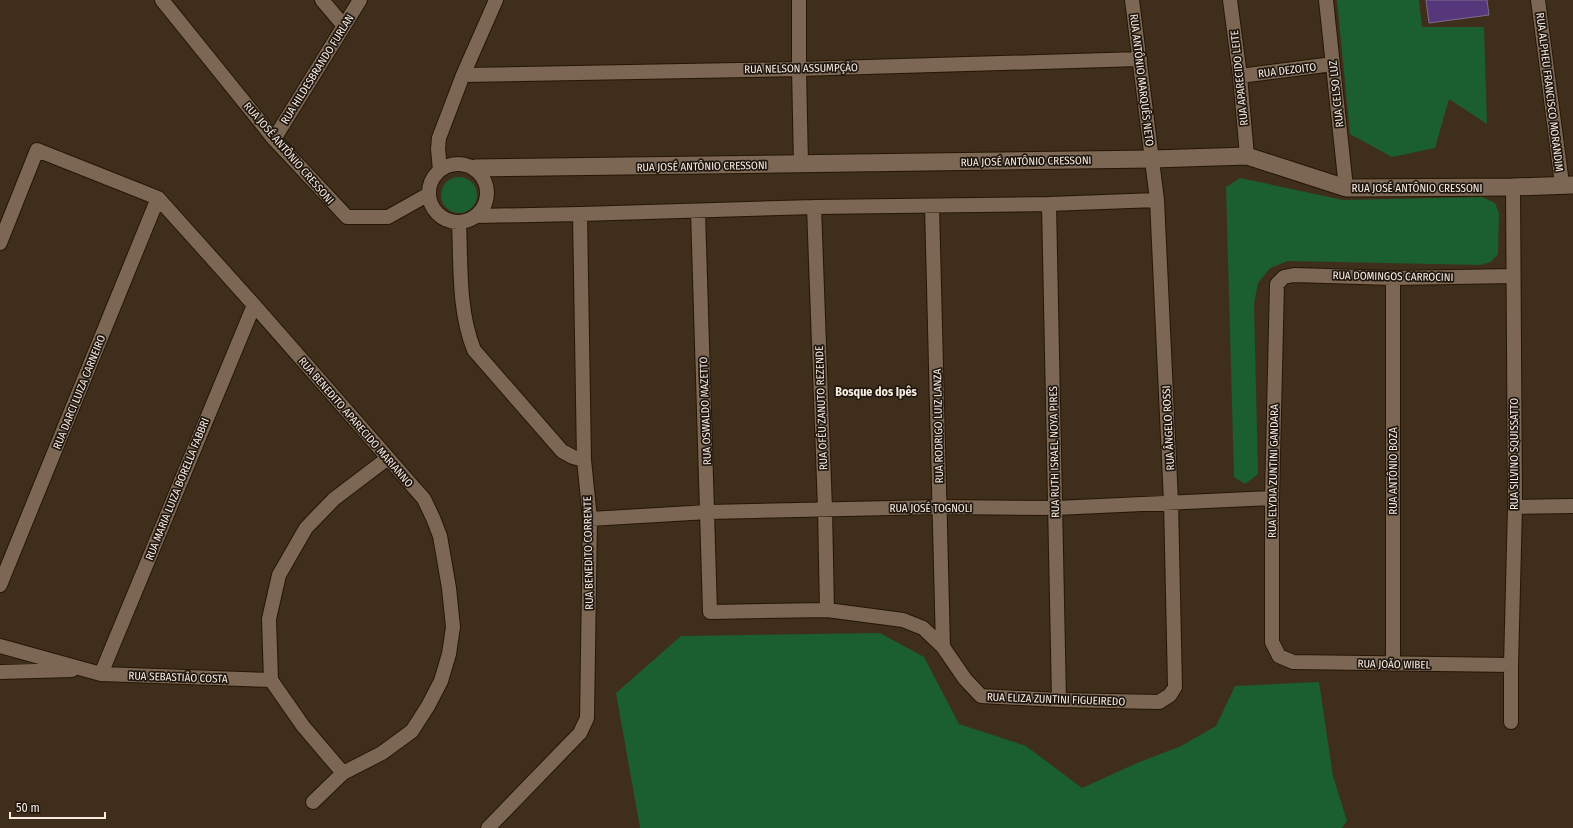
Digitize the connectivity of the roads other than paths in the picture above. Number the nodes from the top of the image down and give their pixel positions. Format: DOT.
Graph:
graph roads {
  1 [pos="162,0"];
  2 [pos="322,0"];
  3 [pos="360,0"];
  4 [pos="496,0"];
  5 [pos="799,0"];
  6 [pos="1132,0"];
  7 [pos="1230,0"];
  8 [pos="1326,0"];
  9 [pos="1538,0"];
  10 [pos="344,26"];
  11 [pos="1140,60"];
  12 [pos="1333,64"];
  13 [pos="798,69"];
  14 [pos="463,75"];
  15 [pos="1240,76"];
  16 [pos="274,139"];
  17 [pos="1247,156"];
  18 [pos="1153,160"];
  19 [pos="801,164"];
  20 [pos="474,168"];
  21 [pos="440,170"];
  22 [pos="1567,184"];
  23 [pos="1513,187"];
  24 [pos="1346,188"];
  25 [pos="429,194"];
  26 [pos="158,198"];
  27 [pos="1158,200"];
  28 [pos="1049,204"];
  29 [pos="932,206"];
  30 [pos="814,207"];
  31 [pos="698,210"];
  32 [pos="580,214"];
  33 [pos="477,216"];
  34 [pos="459,223"];
  35 [pos="0,243"];
  36 [pos="1513,276"];
  37 [pos="1393,278"];
  38 [pos="1277,284"];
  39 [pos="254,305"];
  40 [pos="388,458"];
  41 [pos="584,460"];
  42 [pos="1272,498"];
  43 [pos="1171,502"];
  44 [pos="1573,506"];
  45 [pos="940,507"];
  46 [pos="1515,507"];
  47 [pos="1056,508"];
  48 [pos="825,509"];
  49 [pos="708,512"];
  50 [pos="590,519"];
  51 [pos="0,585"];
  52 [pos="827,610"];
  53 [pos="710,612"];
  54 [pos="0,646"];
  55 [pos="943,647"];
  56 [pos="1279,656"];
  57 [pos="1393,664"];
  58 [pos="1511,665"];
  59 [pos="86,670"];
  60 [pos="0,672"];
  61 [pos="101,674"];
  62 [pos="271,680"];
  63 [pos="1170,695"];
  64 [pos="1059,700"];
  65 [pos="1511,722"];
  66 [pos="343,773"];
  67 [pos="313,802"];
  68 [pos="488,828"];
  1 -- 16 [label="street, RUA JOSÉ ANTÔNIO CRESSONI"];
  2 -- 10 [label="street"];
  3 -- 10 [label="street, RUA HILDESBRANDO FURLAN"];
  4 -- 14 [label="street"];
  5 -- 13 [label="street"];
  6 -- 11 [label="street, RUA ANTÔNIO MARQUÊS NETO"];
  7 -- 15 [label="street, RUA APARECIDO LEITE"];
  8 -- 12 [label="street, RUA CELSO LUZ"];
  9 -- 22 [label="street, RUA ALPHEU FRANCISCO MORANDIM"];
  10 -- 16 [label="street, RUA HILDESBRANDO FURLAN"];
  11 -- 13 [label="street, RUA NELSON ASSUMPÇÃO"];
  11 -- 18 [label="street, RUA ANTÔNIO MARQUÊS NETO"];
  12 -- 15 [label="street, RUA DEZOITO"];
  12 -- 24 [label="street, RUA CELSO LUZ"];
  13 -- 14 [label="street, RUA NELSON ASSUMPÇÃO"];
  13 -- 19 [label="street"];
  14 -- 21 [label="street"];
  15 -- 17 [label="street, RUA APARECIDO LEITE"];
  16 -- 25 [label="street, RUA JOSÉ ANTÔNIO CRESSONI"];
  17 -- 18 [label="street, RUA JOSÉ ANTÔNIO CRESSONI"];
  17 -- 24 [label="street, RUA JOSÉ ANTÔNIO CRESSONI"];
  18 -- 19 [label="street, RUA JOSÉ ANTÔNIO CRESSONI"];
  18 -- 27 [label="street, RUA ÂNGELO ROSSI"];
  19 -- 20 [label="street, RUA JOSÉ ANTÔNIO CRESSONI"];
  20 -- 21 [label="street"];
  20 -- 33 [label="street"];
  21 -- 25 [label="street"];
  22 -- 23 [label="street, RUA JOSÉ ANTÔNIO CRESSONI"];
  23 -- 24 [label="street, RUA JOSÉ ANTÔNIO CRESSONI"];
  23 -- 36 [label="street, RUA SILVINO SQUISSATTO"];
  25 -- 34 [label="street"];
  26 -- 35 [label="street, RUA BENEDITO APARECIDO MARIANNO"];
  26 -- 39 [label="street, RUA BENEDITO APARECIDO MARIANNO"];
  26 -- 51 [label="street, RUA DARCI LUIZA CARNEIRO"];
  27 -- 28 [label="street"];
  27 -- 43 [label="street, RUA ÂNGELO ROSSI"];
  28 -- 29 [label="street"];
  28 -- 47 [label="street, RUA RUTH ISRAEL NOYA PIRES"];
  29 -- 30 [label="street"];
  29 -- 45 [label="street, RUA RODRIGO LUIZ LANZA"];
  30 -- 31 [label="street"];
  30 -- 48 [label="street, RUA OFÊU ZANUTO REZENDE"];
  31 -- 32 [label="street"];
  31 -- 49 [label="street, RUA OSWALDO MAZETTO"];
  32 -- 33 [label="street"];
  32 -- 41 [label="street, RUA BENEDITO CORRENTE"];
  33 -- 34 [label="street"];
  34 -- 41 [label="street"];
  36 -- 37 [label="street, RUA DOMINGOS CARROCINI"];
  36 -- 46 [label="street, RUA SILVINO SQUISSATTO"];
  37 -- 38 [label="street, RUA DOMINGOS CARROCINI"];
  37 -- 57 [label="street, RUA ANTÔNIO BOZA"];
  38 -- 42 [label="street, RUA ELYDIA ZUNTINI GANDARA"];
  39 -- 40 [label="street, RUA BENEDITO APARECIDO MARIANNO"];
  39 -- 61 [label="street, RUA MARIA LUIZA BORELLA FABBRI"];
  40 -- 62 [label="street"];
  40 -- 66 [label="street, RUA BENEDITO APARECIDO MARIANNO"];
  41 -- 50 [label="street, RUA BENEDITO CORRENTE"];
  42 -- 43 [label="street, RUA JOSÉ TOGNOLI"];
  42 -- 56 [label="street, RUA ELYDIA ZUNTINI GANDARA"];
  43 -- 47 [label="street, RUA JOSÉ TOGNOLI"];
  43 -- 63 [label="street, RUA ÂNGELO ROSSI"];
  44 -- 46 [label="street"];
  45 -- 47 [label="street, RUA JOSÉ TOGNOLI"];
  45 -- 48 [label="street, RUA JOSÉ TOGNOLI"];
  45 -- 55 [label="street, RUA RODRIGO LUIZ LANZA"];
  46 -- 58 [label="street, RUA SILVINO SQUISSATTO"];
  47 -- 64 [label="street, RUA RUTH ISRAEL NOYA PIRES"];
  48 -- 49 [label="street, RUA JOSÉ TOGNOLI"];
  48 -- 52 [label="street, RUA OFÊU ZANUTO REZENDE"];
  49 -- 50 [label="street, RUA JOSÉ TOGNOLI"];
  49 -- 53 [label="street, RUA OSWALDO MAZETTO"];
  50 -- 68 [label="street, RUA BENEDITO CORRENTE"];
  52 -- 53 [label="street, RUA ELIZA ZUNTINI FIGUEIREDO"];
  52 -- 55 [label="street, RUA ELIZA ZUNTINI FIGUEIREDO"];
  54 -- 59 [label="street, RUA SEBASTIÃO COSTA"];
  55 -- 64 [label="street, RUA ELIZA ZUNTINI FIGUEIREDO"];
  56 -- 57 [label="street, RUA JOÃO WIBEL"];
  57 -- 58 [label="street, RUA JOÃO WIBEL"];
  58 -- 65 [label="street, RUA SILVINO SQUISSATTO"];
  59 -- 60 [label="street"];
  59 -- 61 [label="street, RUA SEBASTIÃO COSTA"];
  61 -- 62 [label="street, RUA SEBASTIÃO COSTA"];
  62 -- 66 [label="street"];
  63 -- 64 [label="street, RUA ELIZA ZUNTINI FIGUEIREDO"];
  66 -- 67 [label="street, RUA BENEDITO APARECIDO MARIANNO"];
}
